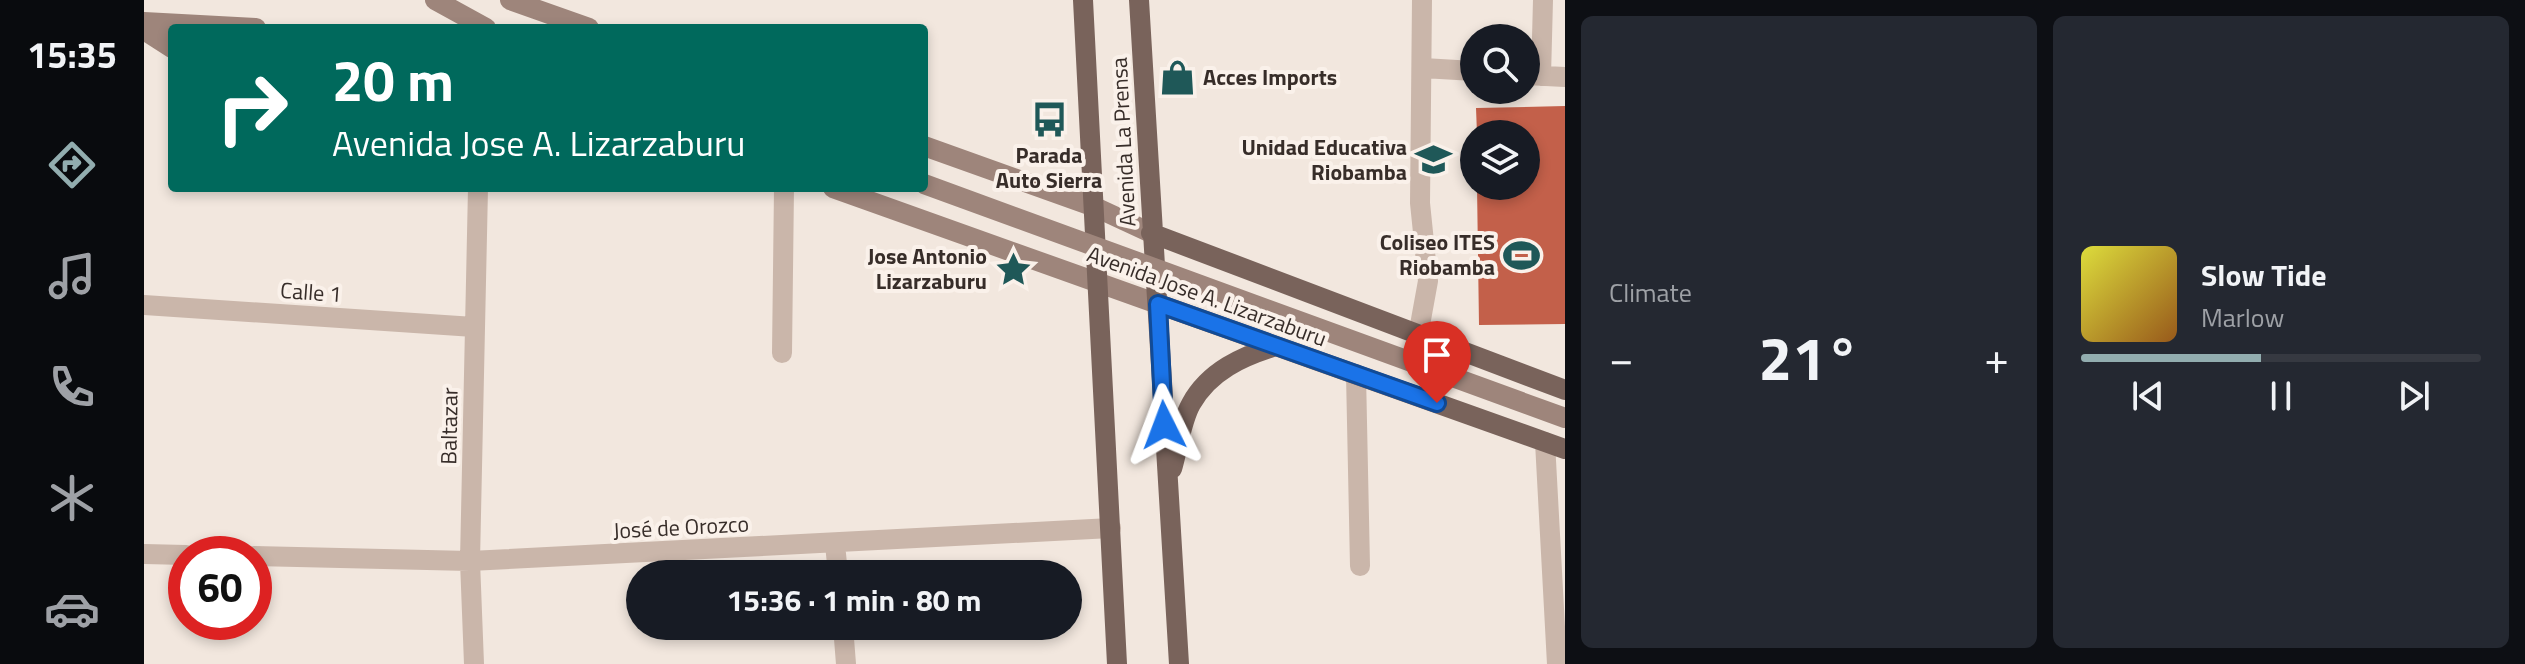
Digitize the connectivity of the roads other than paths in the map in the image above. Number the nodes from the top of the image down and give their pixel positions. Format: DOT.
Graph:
graph roads {
  1 [pos="435,0"];
  2 [pos="510,0"];
  3 [pos="1083,0"];
  4 [pos="1139,0"];
  5 [pos="1422,0"];
  6 [pos="1543,0"];
  7 [pos="144,22"];
  8 [pos="181,24"];
  9 [pos="479,24"];
  10 [pos="578,24"];
  11 [pos="1540,24"];
  12 [pos="144,30"];
  13 [pos="168,45"];
  14 [pos="1423,68"];
  15 [pos="1460,70"];
  16 [pos="1540,76"];
  17 [pos="1565,77"];
  18 [pos="928,147"];
  19 [pos="928,185"];
  20 [pos="478,192"];
  21 [pos="784,192"];
  22 [pos="844,192"];
  23 [pos="1095,207"];
  24 [pos="1151,233"];
  25 [pos="1097,282"];
  26 [pos="1158,304"];
  27 [pos="144,305"];
  28 [pos="474,327"];
  29 [pos="1418,336"];
  30 [pos="1276,346"];
  31 [pos="782,353"];
  32 [pos="1356,374"];
  33 [pos="1565,390"];
  34 [pos="1565,418"];
  35 [pos="1545,442"];
  36 [pos="1565,449"];
  37 [pos="1167,485"];
  38 [pos="1111,528"];
  39 [pos="835,544"];
  40 [pos="144,554"];
  41 [pos="168,555"];
  42 [pos="272,556"];
  43 [pos="837,560"];
  44 [pos="470,561"];
  45 [pos="1360,566"];
  46 [pos="844,640"];
  47 [pos="474,664"];
  48 [pos="846,664"];
  49 [pos="1117,664"];
  50 [pos="1179,664"];
  51 [pos="1557,664"];
  1 -- 9 [label="street"];
  2 -- 10 [label="street"];
  3 -- 23 [label="main road, Avenida La Prensa"];
  4 -- 24 [label="main road, Avenida La Prensa"];
  5 -- 14 [label="street"];
  6 -- 11 [label="street"];
  7 -- 8 [label="street"];
  12 -- 13 [label="street"];
  14 -- 15 [label="street"];
  14 -- 29 [label="street"];
  16 -- 17 [label="street"];
  18 -- 23 [label="street, Avenida Jose A. Lizarzaburu"];
  19 -- 34 [label="street, bridge"];
  20 -- 28 [label="street, Baltazar"];
  21 -- 31 [label="street"];
  22 -- 25 [label="street, Avenida Jose A. Lizarzaburu"];
  23 -- 24 [label="street, Avenida Jose A. Lizarzaburu"];
  23 -- 25 [label="main road, Avenida La Prensa"];
  24 -- 26 [label="main road, Avenida La Prensa"];
  24 -- 29 [label="main road, Avenida Jose A. Lizarzaburu"];
  25 -- 26 [label="street, Avenida Jose A. Lizarzaburu"];
  25 -- 38 [label="main road, Avenida La Prensa"];
  26 -- 30 [label="main road, Avenida Jose A. Lizarzaburu"];
  26 -- 37 [label="main road, Avenida La Prensa"];
  27 -- 28 [label="street, Calle 1"];
  28 -- 44 [label="street, Baltazar"];
  29 -- 33 [label="main road, Avenida Jose A. Lizarzaburu"];
  30 -- 32 [label="main road, Avenida Jose A. Lizarzaburu"];
  30 -- 37 [label="main road"];
  32 -- 35 [label="main road, Avenida Jose A. Lizarzaburu"];
  32 -- 45 [label="street"];
  35 -- 36 [label="main road, Avenida Jose A. Lizarzaburu"];
  35 -- 51 [label="street"];
  37 -- 50 [label="main road, Avenida La Prensa"];
  38 -- 39 [label="street, José de Orozco"];
  38 -- 49 [label="main road, Avenida La Prensa"];
  39 -- 43 [label="street"];
  39 -- 44 [label="street, José de Orozco"];
  40 -- 41 [label="street"];
  42 -- 44 [label="street, José de Orozco"];
  44 -- 47 [label="street, Baltazar"];
  46 -- 48 [label="street"];
}
